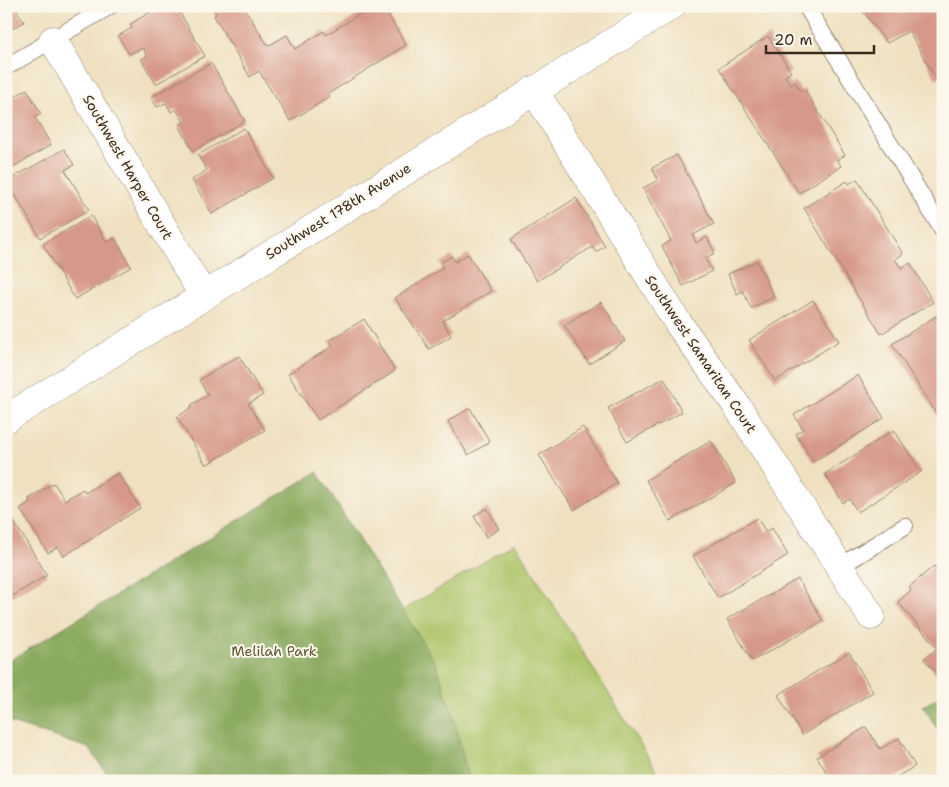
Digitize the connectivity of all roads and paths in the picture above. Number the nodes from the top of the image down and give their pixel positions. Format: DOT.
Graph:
graph roads {
  1 [pos="110,6"];
  2 [pos="671,6"];
  3 [pos="806,6"];
  4 [pos="53,40"];
  5 [pos="6,67"];
  6 [pos="534,90"];
  7 [pos="943,231"];
  8 [pos="203,295"];
  9 [pos="6,419"];
  10 [pos="905,526"];
  11 [pos="839,566"];
  12 [pos="871,616"];
  1 -- 4 [label="lane"];
  2 -- 6 [label="street, Southwest 178th Avenue"];
  3 -- 7 [label="lane"];
  4 -- 5 [label="lane"];
  4 -- 8 [label="street, Southwest Harper Court"];
  6 -- 8 [label="street, Southwest 178th Avenue"];
  6 -- 11 [label="street, Southwest Samaritan Court"];
  8 -- 9 [label="street, Southwest 178th Avenue"];
  10 -- 11 [label="lane"];
  11 -- 12 [label="street, Southwest Samaritan Court"];
}
